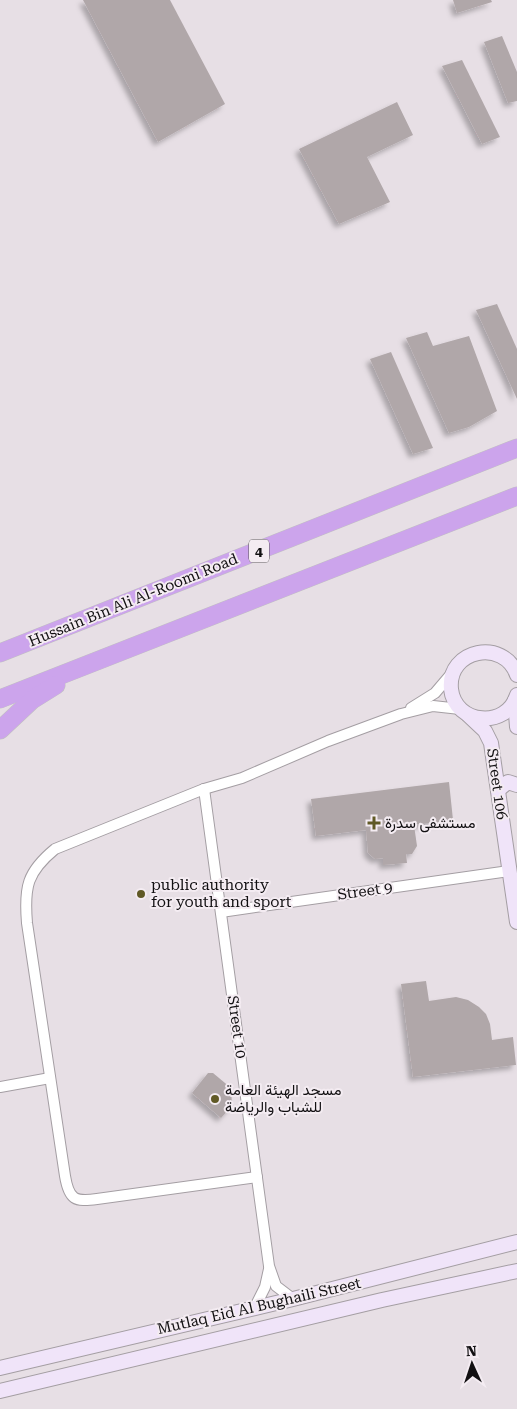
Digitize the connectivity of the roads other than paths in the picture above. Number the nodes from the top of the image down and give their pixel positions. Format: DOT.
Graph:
graph roads {
  1 [pos="517,448"];
  2 [pos="517,496"];
  3 [pos="0,653"];
  4 [pos="500,655"];
  5 [pos="517,658"];
  6 [pos="89,663"];
  7 [pos="454,670"];
  8 [pos="517,675"];
  9 [pos="516,698"];
  10 [pos="0,699"];
  11 [pos="464,712"];
  12 [pos="400,714"];
  13 [pos="517,727"];
  14 [pos="0,730"];
  15 [pos="517,785"];
  16 [pos="204,789"];
  17 [pos="498,790"];
  18 [pos="509,871"];
  19 [pos="221,912"];
  20 [pos="517,922"];
  21 [pos="50,1078"];
  22 [pos="0,1087"];
  23 [pos="257,1177"];
  24 [pos="517,1242"];
  25 [pos="269,1266"];
  26 [pos="517,1271"];
  27 [pos="293,1299"];
  28 [pos="255,1307"];
  29 [pos="0,1368"];
  30 [pos="0,1391"];
  1 -- 3 [label="highway, Hussain Bin Ali Al-Roomi Road / 4"];
  2 -- 6 [label="highway"];
  4 -- 5 [label="street"];
  4 -- 7 [label="street"];
  4 -- 8 [label="street"];
  6 -- 10 [label="highway"];
  6 -- 14 [label="highway"];
  7 -- 11 [label="street"];
  7 -- 12 [label="street"];
  9 -- 11 [label="street"];
  9 -- 13 [label="street"];
  11 -- 12 [label="street"];
  11 -- 17 [label="street, Street 106"];
  12 -- 16 [label="street"];
  15 -- 17 [label="street"];
  16 -- 19 [label="street, Street 10"];
  16 -- 21 [label="street"];
  17 -- 18 [label="street, Street 106"];
  18 -- 19 [label="street, Street 9"];
  18 -- 20 [label="street, Street 106"];
  19 -- 23 [label="street, Street 10"];
  21 -- 22 [label="street"];
  21 -- 23 [label="street"];
  23 -- 25 [label="street, Street 10"];
  24 -- 27 [label="street, Mutlaq Eid Al Bughaili Street"];
  25 -- 27 [label="street, Street 10"];
  25 -- 28 [label="street, Street 10"];
  26 -- 30 [label="street, Mutlaq Eid Al Bughaili Street"];
  27 -- 28 [label="street, Mutlaq Eid Al Bughaili Street"];
  28 -- 29 [label="street, Mutlaq Eid Al Bughaili Street"];
}
